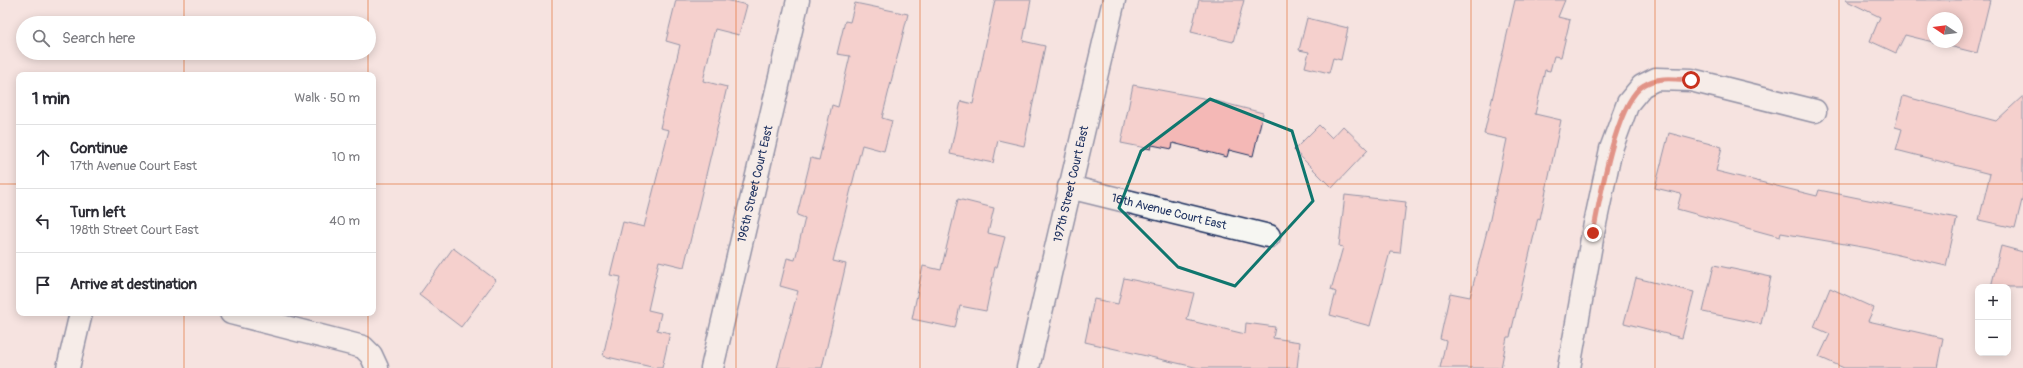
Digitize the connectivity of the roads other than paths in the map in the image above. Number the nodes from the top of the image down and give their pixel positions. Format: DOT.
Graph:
graph roads {
  1 [pos="798,0"];
  2 [pos="1114,0"];
  3 [pos="1814,111"];
  4 [pos="1069,187"];
  5 [pos="1269,236"];
  6 [pos="80,316"];
  7 [pos="243,316"];
  8 [pos="374,361"];
  9 [pos="68,368"];
  10 [pos="712,368"];
  11 [pos="1028,368"];
  12 [pos="1569,368"];
  1 -- 10 [label="street, 196th Street Court East"];
  2 -- 4 [label="street, 197th Street Court East"];
  3 -- 12 [label="street"];
  4 -- 5 [label="street, 16th Avenue Court East"];
  4 -- 11 [label="street, 197th Street Court East"];
  6 -- 9 [label="street"];
  7 -- 8 [label="street"];
}
